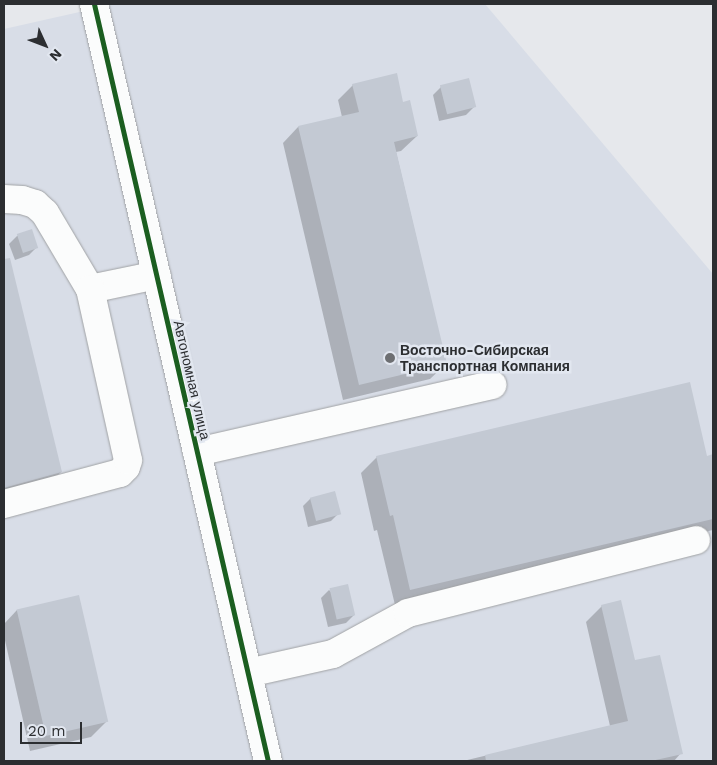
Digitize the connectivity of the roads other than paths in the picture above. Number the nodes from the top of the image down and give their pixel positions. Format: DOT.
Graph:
graph roads {
  1 [pos="94,4"];
  2 [pos="4,199"];
  3 [pos="157,275"];
  4 [pos="90,289"];
  5 [pos="493,385"];
  6 [pos="197,452"];
  7 [pos="4,504"];
  8 [pos="696,540"];
  9 [pos="248,672"];
  10 [pos="264,760"];
  1 -- 3 [label="street, Автономная улица"];
  2 -- 4 [label="street"];
  3 -- 4 [label="street"];
  3 -- 6 [label="street, Автономная улица"];
  4 -- 7 [label="street"];
  5 -- 6 [label="street"];
  6 -- 9 [label="street, Автономная улица"];
  8 -- 9 [label="street"];
  9 -- 10 [label="street, Автономная улица"];
}
